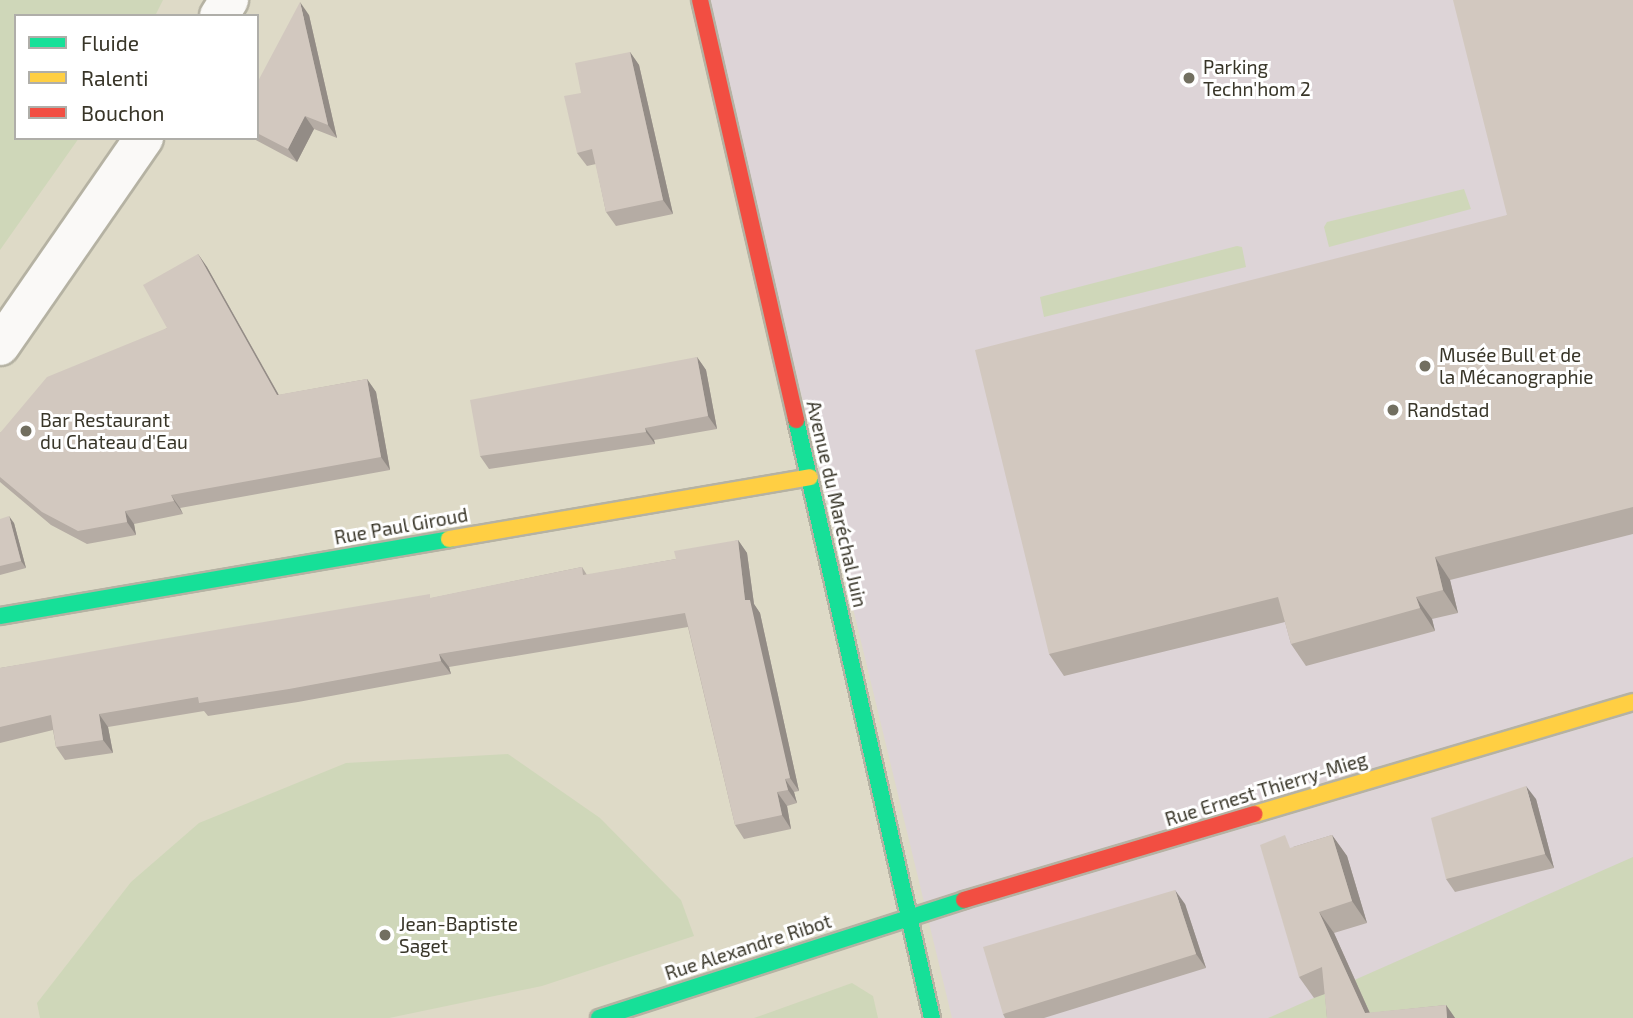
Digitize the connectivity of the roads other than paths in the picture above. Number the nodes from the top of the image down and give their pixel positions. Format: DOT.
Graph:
graph roads {
  1 [pos="700,0"];
  2 [pos="143,140"];
  3 [pos="0,346"];
  4 [pos="810,477"];
  5 [pos="0,616"];
  6 [pos="1633,702"];
  7 [pos="910,916"];
  8 [pos="599,1018"];
  9 [pos="932,1018"];
  1 -- 4 [label="street, Avenue du Maréchal Juin"];
  2 -- 3 [label="street"];
  4 -- 5 [label="street, Rue Paul Giroud"];
  4 -- 7 [label="street, Avenue du Maréchal Juin"];
  6 -- 7 [label="street, Rue Ernest Thierry-Mieg"];
  7 -- 8 [label="street, Rue Alexandre Ribot"];
  7 -- 9 [label="street, Avenue du Maréchal Juin"];
}
